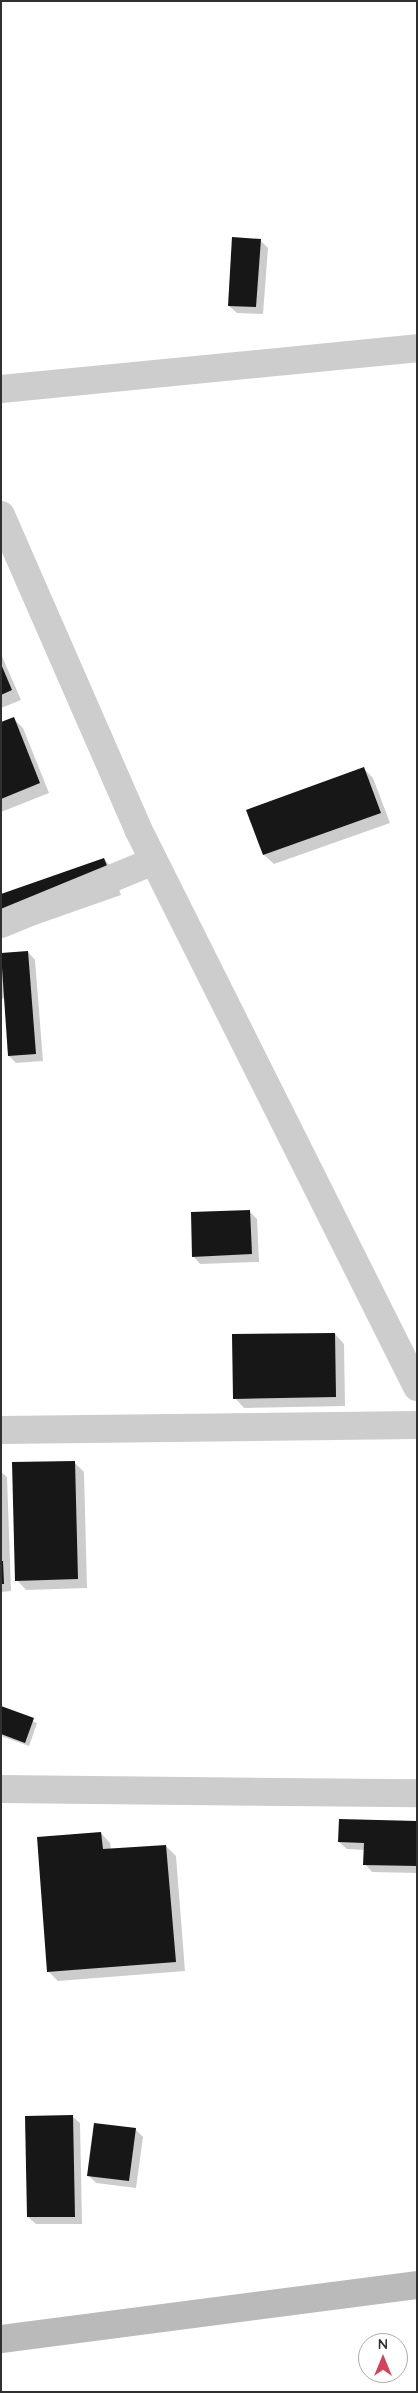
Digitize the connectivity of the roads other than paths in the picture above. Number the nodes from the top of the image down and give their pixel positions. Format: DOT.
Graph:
graph roads {
  1 [pos="417,348"];
  2 [pos="1,389"];
  3 [pos="1,515"];
  4 [pos="154,861"];
  5 [pos="1,924"];
  6 [pos="417,1387"];
  7 [pos="417,1425"];
  8 [pos="1,1430"];
  9 [pos="1,1790"];
  10 [pos="417,1793"];
  11 [pos="417,2285"];
  12 [pos="1,2339"];
  1 -- 2 [label="street"];
  3 -- 4 [label="street"];
  4 -- 5 [label="street"];
  4 -- 6 [label="street"];
  7 -- 8 [label="street"];
  9 -- 10 [label="street"];
  11 -- 12 [label="street"];
}
